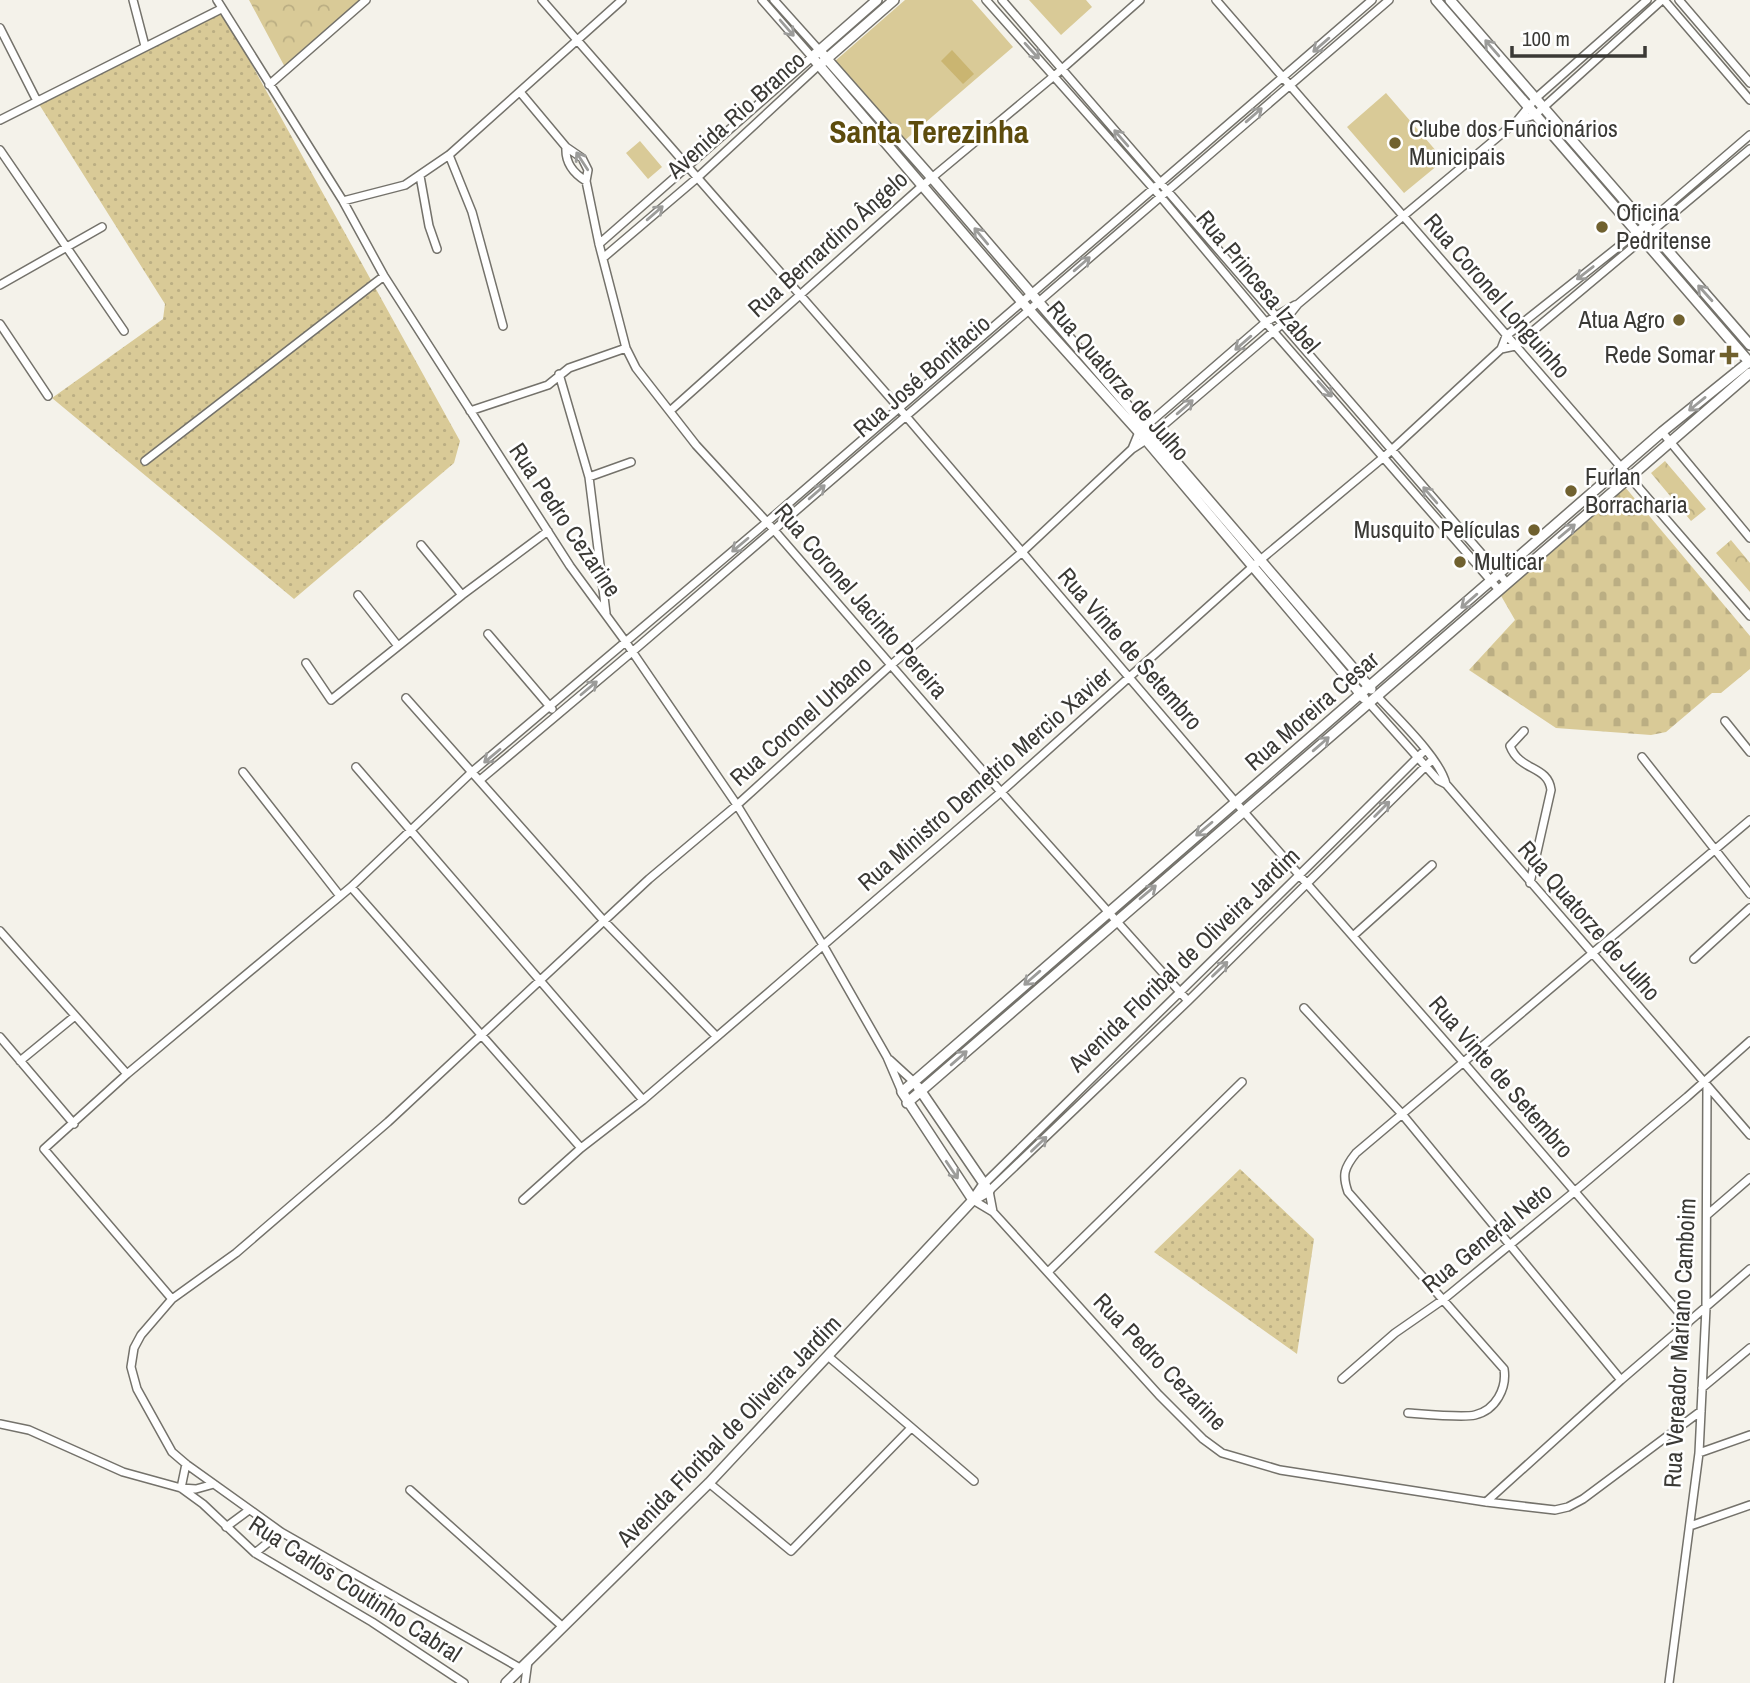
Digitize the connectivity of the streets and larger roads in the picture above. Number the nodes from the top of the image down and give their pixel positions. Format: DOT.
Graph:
graph roads {
  1 [pos="133,0"];
  2 [pos="216,0"];
  3 [pos="366,0"];
  4 [pos="542,0"];
  5 [pos="622,0"];
  6 [pos="762,0"];
  7 [pos="774,0"];
  8 [pos="877,0"];
  9 [pos="894,0"];
  10 [pos="986,0"];
  11 [pos="1002,0"];
  12 [pos="1140,0"];
  13 [pos="1216,0"];
  14 [pos="1372,0"];
  15 [pos="1389,0"];
  16 [pos="1436,0"];
  17 [pos="1450,0"];
  18 [pos="1647,0"];
  19 [pos="1663,0"];
  20 [pos="1679,0"];
  21 [pos="221,9"];
  22 [pos="850,23"];
  23 [pos="1702,27"];
  24 [pos="0,28"];
  25 [pos="858,32"];
  26 [pos="1693,34"];
  27 [pos="576,40"];
  28 [pos="1598,42"];
  29 [pos="145,46"];
  30 [pos="1605,51"];
  31 [pos="815,54"];
  32 [pos="822,62"];
  33 [pos="1062,69"];
  34 [pos="1054,76"];
  35 [pos="1284,77"];
  36 [pos="1749,81"];
  37 [pos="1290,84"];
  38 [pos="269,85"];
  39 [pos="1739,87"];
  40 [pos="520,92"];
  41 [pos="1536,98"];
  42 [pos="1750,100"];
  43 [pos="37,101"];
  44 [pos="860,105"];
  45 [pos="1527,106"];
  46 [pos="1544,107"];
  47 [pos="1535,115"];
  48 [pos="0,120"];
  49 [pos="1517,121"];
  50 [pos="891,132"];
  51 [pos="1750,135"];
  52 [pos="881,139"];
  53 [pos="566,147"];
  54 [pos="1750,149"];
  55 [pos="0,150"];
  56 [pos="449,155"];
  57 [pos="688,167"];
  58 [pos="1705,174"];
  59 [pos="420,176"];
  60 [pos="697,178"];
  61 [pos="932,178"];
  62 [pos="586,181"];
  63 [pos="1711,182"];
  64 [pos="922,186"];
  65 [pos="1157,186"];
  66 [pos="1163,193"];
  67 [pos="343,201"];
  68 [pos="964,216"];
  69 [pos="1403,218"];
  70 [pos="954,223"];
  71 [pos="102,227"];
  72 [pos="1644,232"];
  73 [pos="599,244"];
  74 [pos="67,247"];
  75 [pos="437,249"];
  76 [pos="603,258"];
  77 [pos="1000,259"];
  78 [pos="991,265"];
  79 [pos="384,276"];
  80 [pos="0,285"];
  81 [pos="1031,294"];
  82 [pos="800,295"];
  83 [pos="1298,304"];
  84 [pos="1030,305"];
  85 [pos="1275,316"];
  86 [pos="1266,322"];
  87 [pos="0,324"];
  88 [pos="1282,324"];
  89 [pos="503,326"];
  90 [pos="124,331"];
  91 [pos="1273,331"];
  92 [pos="1506,336"];
  93 [pos="1750,345"];
  94 [pos="1515,346"];
  95 [pos="626,348"];
  96 [pos="1502,349"];
  97 [pos="1750,362"];
  98 [pos="1750,373"];
  99 [pos="559,374"];
  100 [pos="48,396"];
  101 [pos="899,408"];
  102 [pos="470,411"];
  103 [pos="670,411"];
  104 [pos="905,415"];
  105 [pos="1662,432"];
  106 [pos="1146,433"];
  107 [pos="1670,441"];
  108 [pos="1388,454"];
  109 [pos="145,461"];
  110 [pos="631,462"];
  111 [pos="1621,468"];
  112 [pos="589,477"];
  113 [pos="1630,478"];
  114 [pos="767,522"];
  115 [pos="773,529"];
  116 [pos="548,531"];
  117 [pos="1750,538"];
  118 [pos="421,545"];
  119 [pos="1021,553"];
  120 [pos="1256,564"];
  121 [pos="1500,574"];
  122 [pos="1492,581"];
  123 [pos="1503,586"];
  124 [pos="358,595"];
  125 [pos="462,595"];
  126 [pos="606,615"];
  127 [pos="1750,616"];
  128 [pos="488,634"];
  129 [pos="625,641"];
  130 [pos="398,646"];
  131 [pos="632,652"];
  132 [pos="1334,654"];
  133 [pos="306,663"];
  134 [pos="891,665"];
  135 [pos="1130,678"];
  136 [pos="1369,686"];
  137 [pos="1360,693"];
  138 [pos="1377,696"];
  139 [pos="406,698"];
  140 [pos="1369,703"];
  141 [pos="550,707"];
  142 [pos="556,716"];
  143 [pos="1395,716"];
  144 [pos="1725,721"];
  145 [pos="1387,723"];
  146 [pos="1524,731"];
  147 [pos="520,732"];
  148 [pos="527,740"];
  149 [pos="1425,750"];
  150 [pos="1750,752"];
  151 [pos="1418,757"];
  152 [pos="1642,757"];
  153 [pos="1433,760"];
  154 [pos="1426,766"];
  155 [pos="356,767"];
  156 [pos="473,771"];
  157 [pos="243,772"];
  158 [pos="480,780"];
  159 [pos="1446,784"];
  160 [pos="1000,792"];
  161 [pos="1236,803"];
  162 [pos="737,805"];
  163 [pos="1244,812"];
  164 [pos="1358,816"];
  165 [pos="1750,820"];
  166 [pos="1367,825"];
  167 [pos="411,831"];
  168 [pos="1716,849"];
  169 [pos="1432,864"];
  170 [pos="1300,874"];
  171 [pos="1308,883"];
  172 [pos="1530,883"];
  173 [pos="351,887"];
  174 [pos="1750,894"];
  175 [pos="340,896"];
  176 [pos="1750,908"];
  177 [pos="1107,912"];
  178 [pos="604,921"];
  179 [pos="1115,921"];
  180 [pos="0,931"];
  181 [pos="1353,936"];
  182 [pos="1229,945"];
  183 [pos="823,946"];
  184 [pos="1237,953"];
  185 [pos="1591,953"];
  186 [pos="1694,959"];
  187 [pos="541,981"];
  188 [pos="1178,992"];
  189 [pos="1188,1001"];
  190 [pos="1304,1008"];
  191 [pos="75,1016"];
  192 [pos="483,1036"];
  193 [pos="716,1036"];
  194 [pos="0,1037"];
  195 [pos="1749,1044"];
  196 [pos="887,1057"];
  197 [pos="20,1061"];
  198 [pos="1464,1063"];
  199 [pos="127,1074"];
  200 [pos="914,1082"];
  201 [pos="1242,1082"];
  202 [pos="1705,1085"];
  203 [pos="921,1091"];
  204 [pos="902,1092"];
  205 [pos="643,1100"];
  206 [pos="907,1103"];
  207 [pos="1402,1114"];
  208 [pos="74,1124"];
  209 [pos="1750,1135"];
  210 [pos="952,1137"];
  211 [pos="581,1148"];
  212 [pos="938,1148"];
  213 [pos="1750,1178"];
  214 [pos="987,1187"];
  215 [pos="1574,1192"];
  216 [pos="523,1200"];
  217 [pos="973,1200"];
  218 [pos="993,1212"];
  219 [pos="1707,1215"];
  220 [pos="1510,1245"];
  221 [pos="1750,1269"];
  222 [pos="1049,1271"];
  223 [pos="172,1299"];
  224 [pos="1444,1299"];
  225 [pos="1706,1308"];
  226 [pos="1688,1323"];
  227 [pos="1750,1348"];
  228 [pos="829,1357"];
  229 [pos="1342,1379"];
  230 [pos="1621,1380"];
  231 [pos="1702,1388"];
  232 [pos="1701,1411"];
  233 [pos="1408,1413"];
  234 [pos="0,1423"];
  235 [pos="911,1428"];
  236 [pos="1750,1435"];
  237 [pos="1699,1453"];
  238 [pos="186,1464"];
  239 [pos="195,1471"];
  240 [pos="974,1481"];
  241 [pos="709,1483"];
  242 [pos="214,1484"];
  243 [pos="181,1488"];
  244 [pos="196,1489"];
  245 [pos="410,1490"];
  246 [pos="1486,1502"];
  247 [pos="1750,1505"];
  248 [pos="248,1510"];
  249 [pos="1690,1526"];
  250 [pos="226,1527"];
  251 [pos="281,1532"];
  252 [pos="255,1553"];
  253 [pos="563,1627"];
  254 [pos="528,1660"];
  255 [pos="520,1668"];
  256 [pos="464,1683"];
  257 [pos="506,1683"];
  258 [pos="525,1683"];
  259 [pos="1669,1683"];
  1 -- 29 [label="street"];
  2 -- 21 [label="street, Rua Pedro Cezarine"];
  3 -- 38 [label="street"];
  4 -- 27 [label="street, Rua Vinte de Setembro"];
  5 -- 27 [label="street"];
  6 -- 31 [label="street, Rua Quatorze de Julho, one-way"];
  7 -- 31 [label="street, Rua Quatorze de Julho"];
  8 -- 22 [label="street, Avenida Rio Branco"];
  9 -- 25 [label="street, Avenida Rio Branco"];
  10 -- 34 [label="street, Rua Princesa Izabel, one-way"];
  11 -- 33 [label="street, Rua Princesa Izabel"];
  12 -- 33 [label="street, Rua Bernardino Ângelo"];
  13 -- 35 [label="street, Rua Coronel Longuinho"];
  14 -- 35 [label="street, one-way"];
  15 -- 37 [label="street, Rua José Bonifacio"];
  16 -- 45 [label="street"];
  41 -- 17 [label="street, one-way"];
  18 -- 28 [label="street, Rua Coronel Urbano"];
  19 -- 26 [label="street"];
  19 -- 30 [label="street, Rua Coronel Urbano"];
  20 -- 23 [label="street"];
  21 -- 29 [label="street"];
  21 -- 38 [label="street, Rua Pedro Cezarine"];
  22 -- 25 [label="street"];
  22 -- 31 [label="street, Avenida Rio Branco"];
  23 -- 26 [label="street"];
  23 -- 36 [label="street"];
  24 -- 43 [label="street"];
  25 -- 32 [label="street, Avenida Rio Branco"];
  26 -- 39 [label="street"];
  27 -- 40 [label="street"];
  27 -- 57 [label="street, Rua Vinte de Setembro"];
  28 -- 30 [label="street"];
  28 -- 41 [label="street, Rua Coronel Urbano"];
  29 -- 43 [label="street"];
  30 -- 46 [label="street, Rua Coronel Urbano"];
  31 -- 32 [label="street, Rua Quatorze de Julho"];
  31 -- 57 [label="street, Avenida Rio Branco"];
  32 -- 44 [label="street, Rua Quatorze de Julho"];
  32 -- 60 [label="street, Avenida Rio Branco"];
  33 -- 34 [label="street, Rua Bernardino Ângelo"];
  65 -- 33 [label="street, Rua Princesa Izabel, one-way"];
  34 -- 61 [label="street, Rua Bernardino Ângelo"];
  34 -- 65 [label="street, Rua Princesa Izabel"];
  35 -- 37 [label="street, Rua Coronel Longuinho"];
  35 -- 65 [label="street"];
  36 -- 39 [label="street"];
  66 -- 37 [label="street, Rua José Bonifacio, one-way"];
  37 -- 69 [label="street, Rua Coronel Longuinho"];
  38 -- 67 [label="street, Rua Pedro Cezarine"];
  39 -- 42 [label="street"];
  40 -- 53 [label="street, Rua Coronel Jacinto Pereira"];
  40 -- 56 [label="street"];
  41 -- 45 [label="street, Rua Coronel Urbano"];
  41 -- 46 [label="street"];
  43 -- 48 [label="street"];
  44 -- 50 [label="street, Rua Quatorze de Julho"];
  44 -- 52 [label="street, Rua Quatorze de Julho"];
  45 -- 47 [label="street"];
  45 -- 49 [label="street, Rua Coronel Urbano"];
  46 -- 47 [label="street, Rua Coronel Urbano"];
  46 -- 72 [label="street"];
  47 -- 49 [label="street, Rua Coronel Urbano"];
  47 -- 72 [label="street"];
  49 -- 69 [label="street, Rua Coronel Urbano"];
  50 -- 52 [label="street"];
  50 -- 61 [label="street, Rua Quatorze de Julho"];
  51 -- 58 [label="street, Rua Ministro Demetrio Mercio Xavier"];
  52 -- 64 [label="street, Rua Quatorze de Julho"];
  53 -- 62 [label="street, Rua Coronel Jacinto Pereira"];
  62 -- 53 [label="street, Rua Coronel Jacinto Pereira, one-way"];
  54 -- 63 [label="street, Rua Ministro Demetrio Mercio Xavier"];
  55 -- 74 [label="street"];
  56 -- 59 [label="street"];
  56 -- 89 [label="street"];
  57 -- 60 [label="street, Rua Vinte de Setembro"];
  57 -- 73 [label="street, Avenida Rio Branco"];
  58 -- 63 [label="street"];
  58 -- 72 [label="street, Rua Ministro Demetrio Mercio Xavier"];
  59 -- 67 [label="street"];
  59 -- 75 [label="street"];
  76 -- 60 [label="street, Avenida Rio Branco, one-way"];
  60 -- 82 [label="street, Rua Vinte de Setembro"];
  61 -- 64 [label="street, Rua Bernardino Ângelo"];
  61 -- 68 [label="street, Rua Quatorze de Julho"];
  62 -- 73 [label="street, Rua Coronel Jacinto Pereira"];
  63 -- 72 [label="street, Rua Ministro Demetrio Mercio Xavier"];
  64 -- 70 [label="street, Rua Quatorze de Julho"];
  64 -- 82 [label="street, Rua Bernardino Ângelo"];
  65 -- 66 [label="street, Rua Princesa Izabel"];
  65 -- 81 [label="street"];
  84 -- 66 [label="street, Rua José Bonifacio, one-way"];
  66 -- 85 [label="street, Rua Princesa Izabel"];
  66 -- 86 [label="street, Rua Princesa Izabel"];
  67 -- 79 [label="street, Rua Pedro Cezarine"];
  68 -- 70 [label="street"];
  77 -- 68 [label="street, Rua Quatorze de Julho, one-way"];
  69 -- 83 [label="street, Rua Coronel Urbano"];
  69 -- 92 [label="street, Rua Coronel Longuinho"];
  70 -- 78 [label="street, Rua Quatorze de Julho"];
  71 -- 74 [label="street"];
  72 -- 92 [label="street, Rua Ministro Demetrio Mercio Xavier, one-way"];
  93 -- 72 [label="street, one-way"];
  72 -- 94 [label="street, Rua Ministro Demetrio Mercio Xavier"];
  72 -- 97 [label="street"];
  73 -- 76 [label="street, Rua Coronel Jacinto Pereira"];
  74 -- 80 [label="street"];
  74 -- 90 [label="street"];
  76 -- 95 [label="street, Rua Coronel Jacinto Pereira"];
  77 -- 78 [label="street"];
  77 -- 81 [label="street, Rua Quatorze de Julho"];
  78 -- 84 [label="street, Rua Quatorze de Julho"];
  79 -- 102 [label="street, Rua Pedro Cezarine"];
  79 -- 109 [label="street"];
  81 -- 84 [label="street, Rua Quatorze de Julho"];
  82 -- 101 [label="street, Rua Vinte de Setembro"];
  82 -- 103 [label="street, Rua Bernardino Ângelo"];
  83 -- 85 [label="street, Rua Coronel Urbano"];
  83 -- 88 [label="street, Rua Coronel Urbano"];
  84 -- 101 [label="street, Rua José Bonifacio"];
  84 -- 104 [label="street, Rua José Bonifacio"];
  84 -- 106 [label="street, Rua Quatorze de Julho"];
  85 -- 86 [label="street, Rua Coronel Urbano"];
  85 -- 88 [label="street, Rua Princesa Izabel"];
  86 -- 91 [label="street, Rua Princesa Izabel"];
  86 -- 106 [label="street, Rua Coronel Urbano, one-way"];
  87 -- 100 [label="street"];
  88 -- 91 [label="street, Rua Coronel Urbano"];
  88 -- 108 [label="street, Rua Princesa Izabel"];
  106 -- 91 [label="street, Rua Coronel Urbano, one-way"];
  91 -- 108 [label="street, Rua Princesa Izabel, one-way"];
  92 -- 94 [label="street, Rua Coronel Longuinho"];
  92 -- 96 [label="street"];
  94 -- 96 [label="street, Rua Ministro Demetrio Mercio Xavier"];
  94 -- 111 [label="street, Rua Coronel Longuinho"];
  95 -- 99 [label="street"];
  95 -- 103 [label="street, Rua Coronel Jacinto Pereira"];
  96 -- 108 [label="street, Rua Ministro Demetrio Mercio Xavier"];
  97 -- 105 [label="street, Rua Moreira Cesar, one-way"];
  98 -- 107 [label="street, Rua Moreira Cesar"];
  99 -- 102 [label="street"];
  99 -- 112 [label="street"];
  101 -- 104 [label="street, Rua Vinte de Setembro"];
  101 -- 114 [label="street, Rua José Bonifacio"];
  102 -- 116 [label="street, Rua Pedro Cezarine"];
  103 -- 114 [label="street, Rua Coronel Jacinto Pereira"];
  115 -- 104 [label="street, Rua José Bonifacio, one-way"];
  104 -- 119 [label="street, Rua Vinte de Setembro"];
  105 -- 107 [label="street"];
  105 -- 111 [label="street, Rua Moreira Cesar"];
  106 -- 119 [label="street, Rua Coronel Urbano"];
  106 -- 120 [label="street, Rua Quatorze de Julho"];
  107 -- 113 [label="street, Rua Moreira Cesar"];
  107 -- 117 [label="street"];
  108 -- 120 [label="street, Rua Ministro Demetrio Mercio Xavier"];
  121 -- 108 [label="street, Rua Princesa Izabel, one-way"];
  108 -- 122 [label="street, Rua Princesa Izabel"];
  110 -- 112 [label="street"];
  111 -- 113 [label="street, Rua Coronel Longuinho"];
  111 -- 121 [label="street, Rua Moreira Cesar"];
  112 -- 126 [label="street"];
  123 -- 113 [label="street, Rua Moreira Cesar, one-way"];
  113 -- 127 [label="street, Rua Coronel Longuinho"];
  114 -- 115 [label="street, Rua Coronel Jacinto Pereira"];
  114 -- 129 [label="street, Rua José Bonifacio, one-way"];
  115 -- 131 [label="street, Rua José Bonifacio"];
  115 -- 134 [label="street, Rua Coronel Jacinto Pereira"];
  116 -- 125 [label="street"];
  116 -- 126 [label="street, Rua Pedro Cezarine"];
  118 -- 125 [label="street"];
  119 -- 134 [label="street, Rua Coronel Urbano"];
  119 -- 135 [label="street, Rua Vinte de Setembro"];
  120 -- 132 [label="street, Rua Quatorze de Julho"];
  120 -- 135 [label="street, Rua Ministro Demetrio Mercio Xavier"];
  121 -- 122 [label="street, Rua Moreira Cesar"];
  121 -- 123 [label="street, Rua Princesa Izabel"];
  122 -- 123 [label="street, Rua Princesa Izabel"];
  122 -- 136 [label="street, Rua Moreira Cesar, one-way"];
  123 -- 138 [label="street, Rua Moreira Cesar"];
  124 -- 130 [label="street"];
  125 -- 130 [label="street"];
  126 -- 129 [label="street, Rua Pedro Cezarine"];
  128 -- 141 [label="street"];
  129 -- 131 [label="street, Rua Pedro Cezarine"];
  129 -- 141 [label="street, Rua José Bonifacio"];
  130 -- 133 [label="street"];
  142 -- 131 [label="street, Rua José Bonifacio, one-way"];
  131 -- 162 [label="street, Rua Pedro Cezarine"];
  132 -- 136 [label="street, Rua Quatorze de Julho"];
  132 -- 137 [label="street, Rua Quatorze de Julho"];
  134 -- 160 [label="street, Rua Coronel Jacinto Pereira"];
  134 -- 162 [label="street, Rua Coronel Urbano"];
  135 -- 160 [label="street, Rua Ministro Demetrio Mercio Xavier"];
  135 -- 161 [label="street, Rua Vinte de Setembro"];
  136 -- 137 [label="street, Rua Moreira Cesar"];
  136 -- 138 [label="street, Rua Quatorze de Julho"];
  137 -- 140 [label="street, Rua Quatorze de Julho"];
  137 -- 161 [label="street, Rua Moreira Cesar"];
  138 -- 140 [label="street, Rua Moreira Cesar"];
  138 -- 143 [label="street, Rua Quatorze de Julho"];
  139 -- 156 [label="street"];
  140 -- 145 [label="street, Rua Quatorze de Julho"];
  163 -- 140 [label="street, Rua Moreira Cesar, one-way"];
  141 -- 142 [label="street"];
  141 -- 147 [label="street, Rua José Bonifacio"];
  142 -- 148 [label="street, Rua José Bonifacio"];
  143 -- 145 [label="street"];
  143 -- 149 [label="street, Rua Quatorze de Julho"];
  144 -- 150 [label="street"];
  145 -- 151 [label="street, Rua Quatorze de Julho"];
  146 -- 172 [label="street"];
  147 -- 148 [label="street"];
  147 -- 156 [label="street, Rua José Bonifacio, one-way"];
  148 -- 158 [label="street, Rua José Bonifacio"];
  149 -- 151 [label="street, Avenida Floribal de Oliveira Jardim"];
  149 -- 153 [label="street, Rua Quatorze de Julho"];
  151 -- 154 [label="street, Rua Quatorze de Julho"];
  151 -- 164 [label="street, Avenida Floribal de Oliveira Jardim"];
  152 -- 168 [label="street"];
  153 -- 154 [label="street, Avenida Floribal de Oliveira Jardim"];
  153 -- 159 [label="street, Rua Quatorze de Julho"];
  154 -- 159 [label="street, Rua Quatorze de Julho"];
  166 -- 154 [label="street, Avenida Floribal de Oliveira Jardim, one-way"];
  155 -- 167 [label="street"];
  156 -- 158 [label="street"];
  156 -- 167 [label="street, Rua José Bonifacio"];
  157 -- 175 [label="street"];
  158 -- 178 [label="street"];
  159 -- 172 [label="street, Rua Quatorze de Julho"];
  160 -- 177 [label="street, Rua Coronel Jacinto Pereira"];
  160 -- 183 [label="street, Rua Ministro Demetrio Mercio Xavier"];
  161 -- 163 [label="street, Rua Vinte de Setembro"];
  161 -- 177 [label="street, Rua Moreira Cesar, one-way"];
  162 -- 178 [label="street, Rua Coronel Urbano"];
  162 -- 183 [label="street, Rua Pedro Cezarine"];
  163 -- 170 [label="street, Rua Vinte de Setembro"];
  179 -- 163 [label="street, Rua Moreira Cesar, one-way"];
  164 -- 166 [label="street"];
  164 -- 170 [label="street, Avenida Floribal de Oliveira Jardim"];
  165 -- 168 [label="street"];
  166 -- 171 [label="street, Avenida Floribal de Oliveira Jardim"];
  167 -- 173 [label="street, Rua José Bonifacio"];
  167 -- 187 [label="street"];
  168 -- 174 [label="street"];
  168 -- 185 [label="street"];
  169 -- 181 [label="street"];
  170 -- 171 [label="street, Rua Vinte de Setembro"];
  170 -- 182 [label="street, Avenida Floribal de Oliveira Jardim"];
  171 -- 181 [label="street, Rua Vinte de Setembro"];
  171 -- 184 [label="street, Avenida Floribal de Oliveira Jardim"];
  172 -- 185 [label="street, Rua Quatorze de Julho"];
  173 -- 175 [label="street, Rua José Bonifacio"];
  173 -- 192 [label="street"];
  175 -- 199 [label="street, Rua José Bonifacio"];
  176 -- 186 [label="street"];
  177 -- 179 [label="street, Rua Coronel Jacinto Pereira"];
  177 -- 200 [label="street, Rua Moreira Cesar, one-way"];
  178 -- 187 [label="street, Rua Coronel Urbano"];
  178 -- 193 [label="street"];
  179 -- 188 [label="street, Rua Coronel Jacinto Pereira"];
  203 -- 179 [label="street, Rua Moreira Cesar, one-way"];
  180 -- 191 [label="street"];
  181 -- 198 [label="street, Rua Vinte de Setembro"];
  182 -- 184 [label="street"];
  182 -- 188 [label="street, Avenida Floribal de Oliveira Jardim"];
  183 -- 193 [label="street, Rua Ministro Demetrio Mercio Xavier"];
  183 -- 196 [label="street, Rua Pedro Cezarine"];
  189 -- 184 [label="street, Avenida Floribal de Oliveira Jardim, one-way"];
  185 -- 198 [label="street"];
  185 -- 202 [label="street, Rua Quatorze de Julho"];
  187 -- 192 [label="street, Rua Coronel Urbano"];
  187 -- 205 [label="street"];
  188 -- 189 [label="street, Rua Coronel Jacinto Pereira"];
  188 -- 214 [label="street, Avenida Floribal de Oliveira Jardim"];
  214 -- 189 [label="street, Avenida Floribal de Oliveira Jardim, one-way"];
  190 -- 207 [label="street"];
  191 -- 197 [label="street"];
  191 -- 199 [label="street"];
  192 -- 211 [label="street"];
  192 -- 223 [label="street, Rua Coronel Urbano"];
  193 -- 205 [label="street, Rua Ministro Demetrio Mercio Xavier"];
  194 -- 197 [label="street"];
  195 -- 202 [label="street, Rua General Neto"];
  196 -- 200 [label="street, Rua Pedro Cezarine"];
  196 -- 204 [label="street, Rua Pedro Cezarine"];
  197 -- 208 [label="street"];
  198 -- 207 [label="street"];
  198 -- 215 [label="street, Rua Vinte de Setembro"];
  199 -- 208 [label="street, Rua José Bonifacio"];
  200 -- 203 [label="street, Rua Pedro Cezarine"];
  200 -- 204 [label="street, Rua Moreira Cesar"];
  201 -- 222 [label="street"];
  202 -- 209 [label="street, Rua Quatorze de Julho"];
  202 -- 215 [label="street, Rua General Neto"];
  202 -- 219 [label="street, Rua Vereador Mariano Camboim"];
  203 -- 206 [label="street, Rua Moreira Cesar"];
  203 -- 210 [label="street, Rua Pedro Cezarine"];
  204 -- 206 [label="street, Rua Pedro Cezarine"];
  205 -- 211 [label="street, Rua Ministro Demetrio Mercio Xavier"];
  206 -- 212 [label="street, Rua Pedro Cezarine"];
  207 -- 220 [label="street"];
  207 -- 224 [label="street"];
  208 -- 223 [label="street, Rua José Bonifacio"];
  210 -- 212 [label="street"];
  210 -- 214 [label="street, Rua Pedro Cezarine"];
  211 -- 216 [label="street, Rua Ministro Demetrio Mercio Xavier"];
  212 -- 217 [label="street, Rua Pedro Cezarine, one-way"];
  213 -- 219 [label="street"];
  214 -- 217 [label="street, Avenida Floribal de Oliveira Jardim"];
  214 -- 218 [label="street, Rua Pedro Cezarine"];
  215 -- 220 [label="street, Rua General Neto"];
  215 -- 226 [label="street, Rua Vinte de Setembro"];
  217 -- 218 [label="street"];
  217 -- 228 [label="street, Avenida Floribal de Oliveira Jardim"];
  218 -- 222 [label="street, Rua Pedro Cezarine"];
  219 -- 225 [label="street, Rua Vereador Mariano Camboim"];
  220 -- 224 [label="street, Rua General Neto"];
  220 -- 230 [label="street"];
  221 -- 225 [label="street"];
  222 -- 246 [label="street, Rua Pedro Cezarine"];
  223 -- 238 [label="street, Rua Coronel Urbano"];
  224 -- 229 [label="street, Rua General Neto"];
  224 -- 233 [label="street"];
  225 -- 226 [label="street"];
  225 -- 231 [label="street, Rua Vereador Mariano Camboim"];
  226 -- 230 [label="street"];
  227 -- 231 [label="street"];
  228 -- 235 [label="street"];
  228 -- 241 [label="street, Avenida Floribal de Oliveira Jardim"];
  230 -- 246 [label="street"];
  231 -- 232 [label="street, Rua Vereador Mariano Camboim"];
  232 -- 237 [label="street, Rua Vereador Mariano Camboim"];
  232 -- 246 [label="street, Rua Pedro Cezarine"];
  234 -- 243 [label="street, Rua Carlos Coutinho Cabral"];
  235 -- 240 [label="street"];
  235 -- 241 [label="street"];
  236 -- 237 [label="street"];
  237 -- 249 [label="street, Rua Vereador Mariano Camboim"];
  238 -- 239 [label="street, Rua Coronel Urbano"];
  238 -- 243 [label="street"];
  239 -- 242 [label="street, Rua Coronel Urbano"];
  239 -- 244 [label="street"];
  241 -- 253 [label="street, Avenida Floribal de Oliveira Jardim"];
  242 -- 244 [label="street"];
  242 -- 248 [label="street, Rua Coronel Urbano"];
  243 -- 244 [label="street"];
  243 -- 250 [label="street, Rua Carlos Coutinho Cabral"];
  245 -- 253 [label="street"];
  247 -- 249 [label="street"];
  248 -- 250 [label="street"];
  248 -- 251 [label="street, Rua Coronel Urbano"];
  249 -- 259 [label="street, Rua Vereador Mariano Camboim"];
  250 -- 252 [label="street, Rua Carlos Coutinho Cabral"];
  251 -- 252 [label="street"];
  251 -- 255 [label="street, Rua Coronel Urbano"];
  252 -- 256 [label="street, Rua Carlos Coutinho Cabral"];
  253 -- 254 [label="street, Avenida Floribal de Oliveira Jardim"];
  254 -- 255 [label="street, Avenida Floribal de Oliveira Jardim"];
  254 -- 258 [label="street"];
  255 -- 257 [label="street, Avenida Floribal de Oliveira Jardim"];
}
